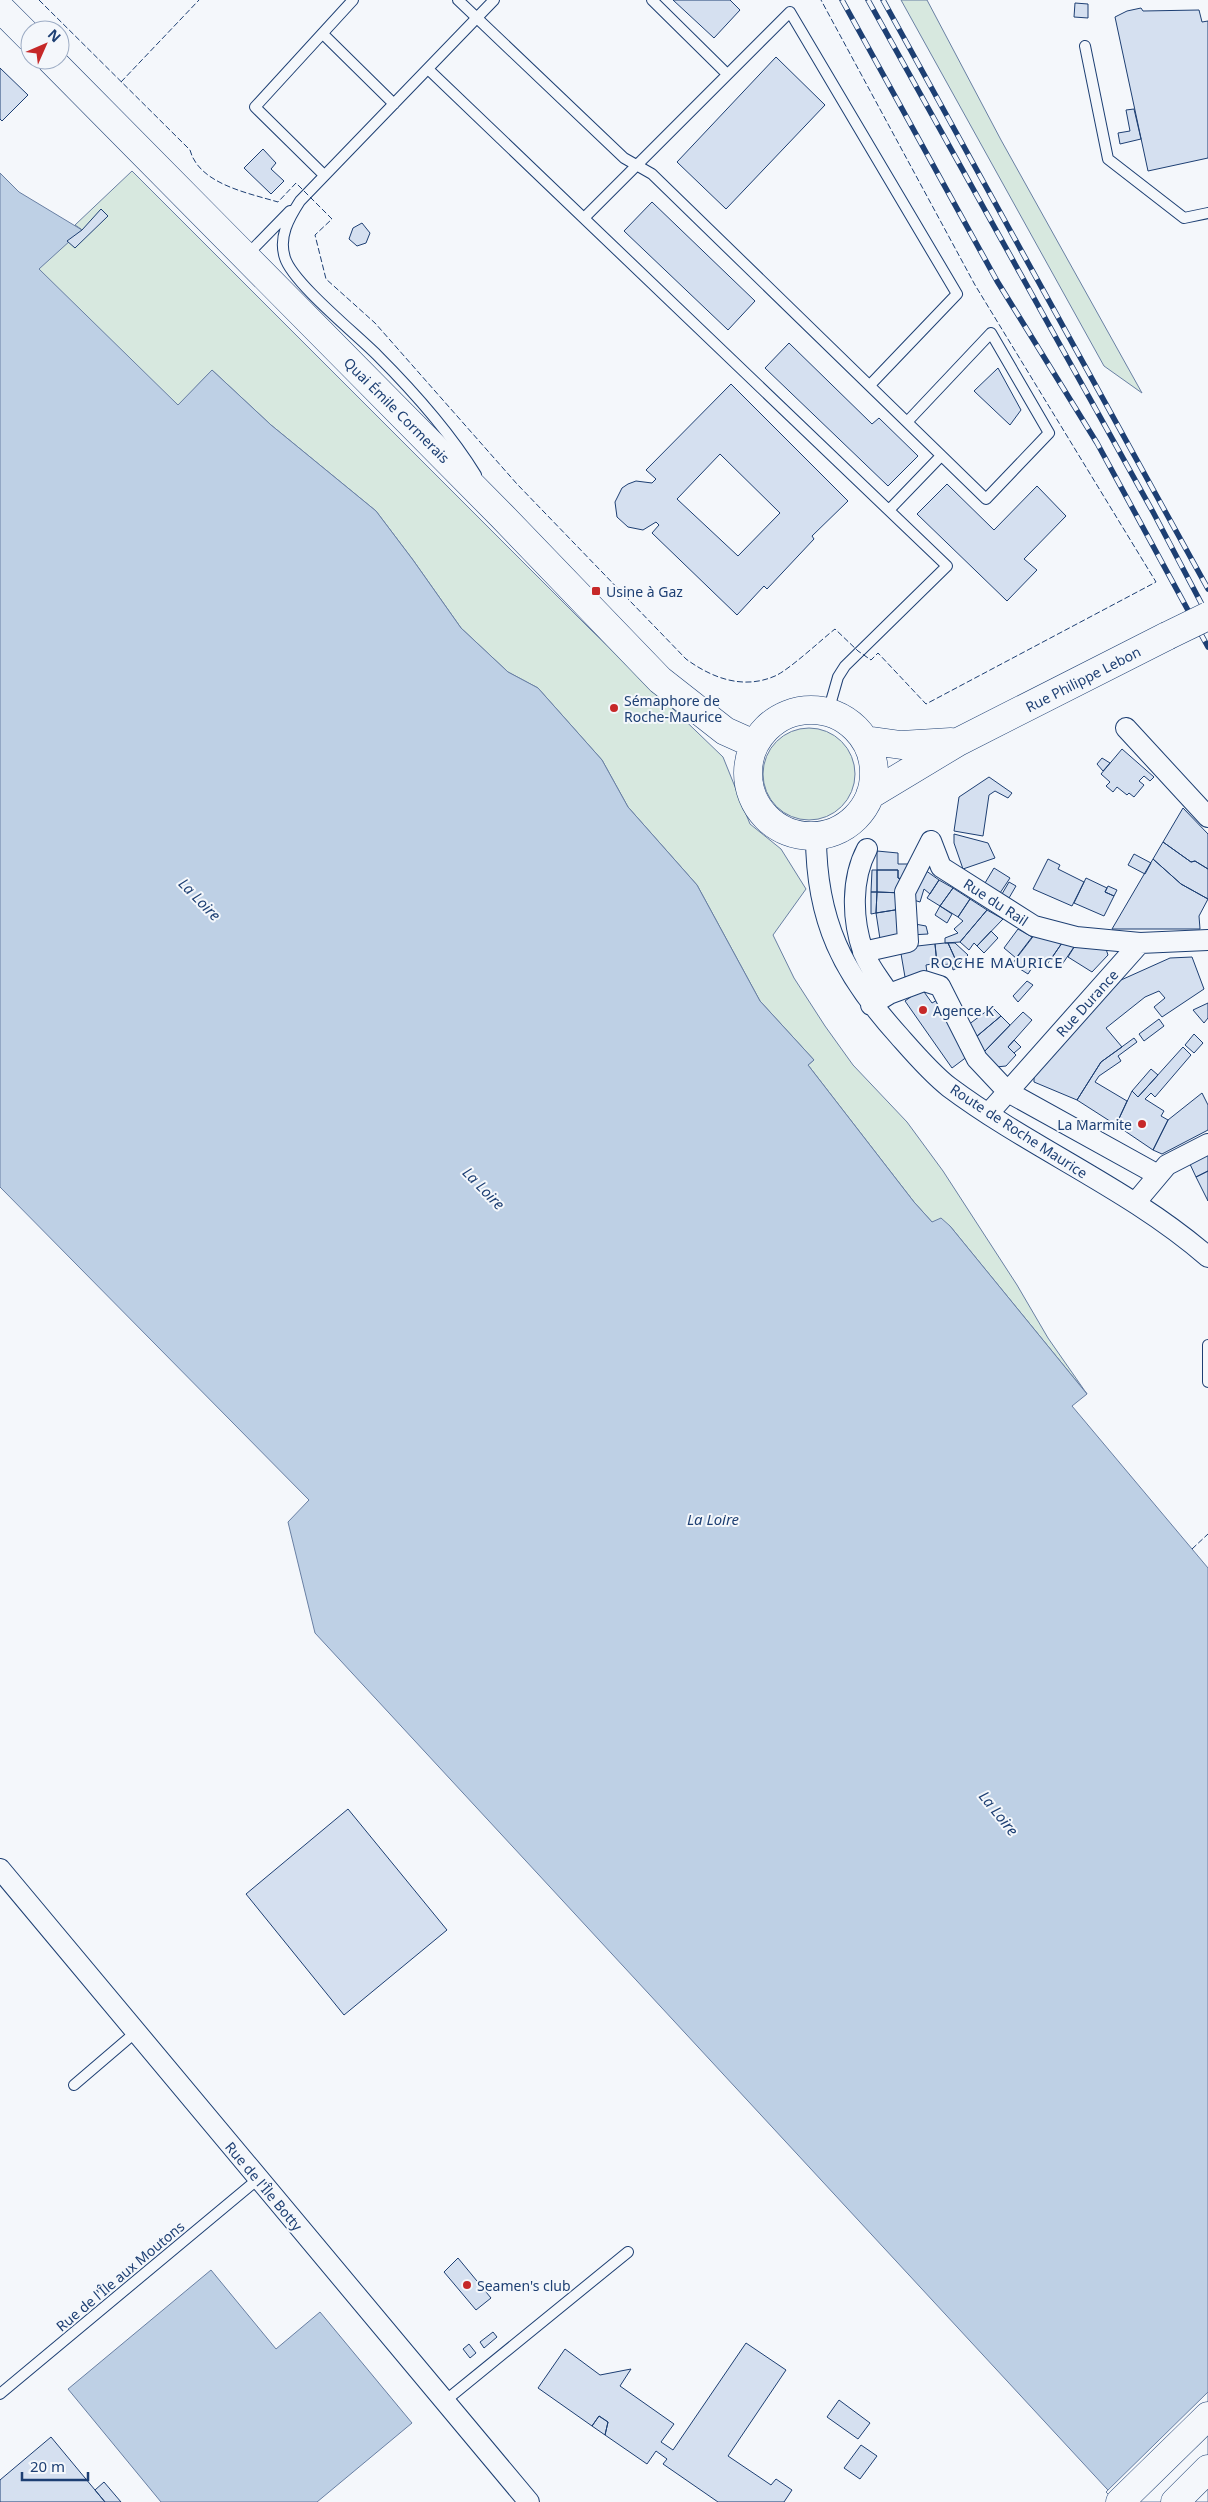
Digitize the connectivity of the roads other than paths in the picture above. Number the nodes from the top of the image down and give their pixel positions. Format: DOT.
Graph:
graph roads {
  1 [pos="353,0"];
  2 [pos="458,0"];
  3 [pos="494,0"];
  4 [pos="652,0"];
  5 [pos="0,8"];
  6 [pos="476,19"];
  7 [pos="20,28"];
  8 [pos="323,34"];
  9 [pos="1085,46"];
  10 [pos="428,68"];
  11 [pos="62,70"];
  12 [pos="728,74"];
  13 [pos="394,104"];
  14 [pos="637,165"];
  15 [pos="324,175"];
  16 [pos="303,198"];
  17 [pos="1208,213"];
  18 [pos="585,218"];
  19 [pos="246,256"];
  20 [pos="870,385"];
  21 [pos="907,422"];
  22 [pos="941,456"];
  23 [pos="889,510"];
  24 [pos="502,516"];
  25 [pos="1208,616"];
  26 [pos="828,712"];
  27 [pos="1126,728"];
  28 [pos="865,740"];
  29 [pos="958,742"];
  30 [pos="754,744"];
  31 [pos="870,795"];
  32 [pos="1208,817"];
  33 [pos="816,836"];
  34 [pos="866,849"];
  35 [pos="1208,940"];
  36 [pos="1140,943"];
  37 [pos="863,952"];
  38 [pos="889,994"];
  39 [pos="871,1005"];
  40 [pos="1008,1092"];
  41 [pos="988,1114"];
  42 [pos="1208,1144"];
  43 [pos="1158,1175"];
  44 [pos="1136,1204"];
  45 [pos="1208,1257"];
  46 [pos="1208,1345"];
  47 [pos="1208,1382"];
  48 [pos="0,1869"];
  49 [pos="136,2032"];
  50 [pos="74,2085"];
  51 [pos="258,2179"];
  52 [pos="628,2252"];
  53 [pos="0,2394"];
  54 [pos="445,2401"];
  55 [pos="1208,2416"];
  56 [pos="1208,2469"];
  57 [pos="529,2502"];
  58 [pos="1120,2502"];
  59 [pos="1175,2502"];
  1 -- 8 [label="lane"];
  2 -- 6 [label="lane"];
  3 -- 6 [label="lane"];
  4 -- 12 [label="lane"];
  5 -- 7 [label="main road"];
  6 -- 10 [label="lane"];
  6 -- 14 [label="lane"];
  8 -- 13 [label="lane"];
  8 -- 15 [label="lane"];
  9 -- 17 [label="lane"];
  10 -- 13 [label="lane"];
  10 -- 18 [label="lane"];
  11 -- 19 [label="main road, Quai Émile Cormerais"];
  12 -- 14 [label="lane"];
  12 -- 20 [label="lane"];
  13 -- 15 [label="lane"];
  14 -- 18 [label="lane"];
  14 -- 20 [label="lane"];
  15 -- 16 [label="lane"];
  16 -- 19 [label="lane"];
  16 -- 24 [label="lane"];
  18 -- 23 [label="lane"];
  19 -- 24 [label="main road, Quai Émile Cormerais"];
  20 -- 21 [label="lane"];
  21 -- 22 [label="lane"];
  21 -- 22 [label="lane"];
  22 -- 23 [label="lane"];
  23 -- 26 [label="lane"];
  24 -- 30 [label="main road, Quai Émile Cormerais"];
  25 -- 29 [label="main road, Rue Philippe Lebon, bridge"];
  26 -- 28 [label="main road"];
  26 -- 30 [label="main road"];
  27 -- 32 [label="street"];
  28 -- 29 [label="main road, Rue Philippe Lebon"];
  28 -- 31 [label="main road"];
  29 -- 31 [label="main road, Rue Philippe Lebon"];
  30 -- 33 [label="main road"];
  31 -- 33 [label="main road"];
  33 -- 39 [label="street, Route de Roche Maurice"];
  34 -- 37 [label="street"];
  35 -- 36 [label="street"];
  36 -- 37 [label="street, Rue du Rail"];
  36 -- 40 [label="street, Rue Durance"];
  37 -- 38 [label="street"];
  38 -- 39 [label="street"];
  38 -- 40 [label="street"];
  39 -- 41 [label="street, Route de Roche Maurice"];
  40 -- 41 [label="street, Rue Durance"];
  40 -- 43 [label="street"];
  41 -- 44 [label="street, Route de Roche Maurice"];
  42 -- 43 [label="street"];
  43 -- 44 [label="street"];
  44 -- 45 [label="street, Route de Roche Maurice"];
  46 -- 47 [label="lane"];
  48 -- 49 [label="street, Rue de l'Île Botty"];
  49 -- 50 [label="lane"];
  49 -- 51 [label="street, Rue de l'Île Botty"];
  51 -- 53 [label="lane, Rue de l'Île aux Moutons"];
  51 -- 54 [label="street, Rue de l'Île Botty"];
  52 -- 54 [label="lane"];
  54 -- 57 [label="street, Rue de l'Île Botty"];
  55 -- 58 [label="main road"];
  56 -- 59 [label="main road"];
}
